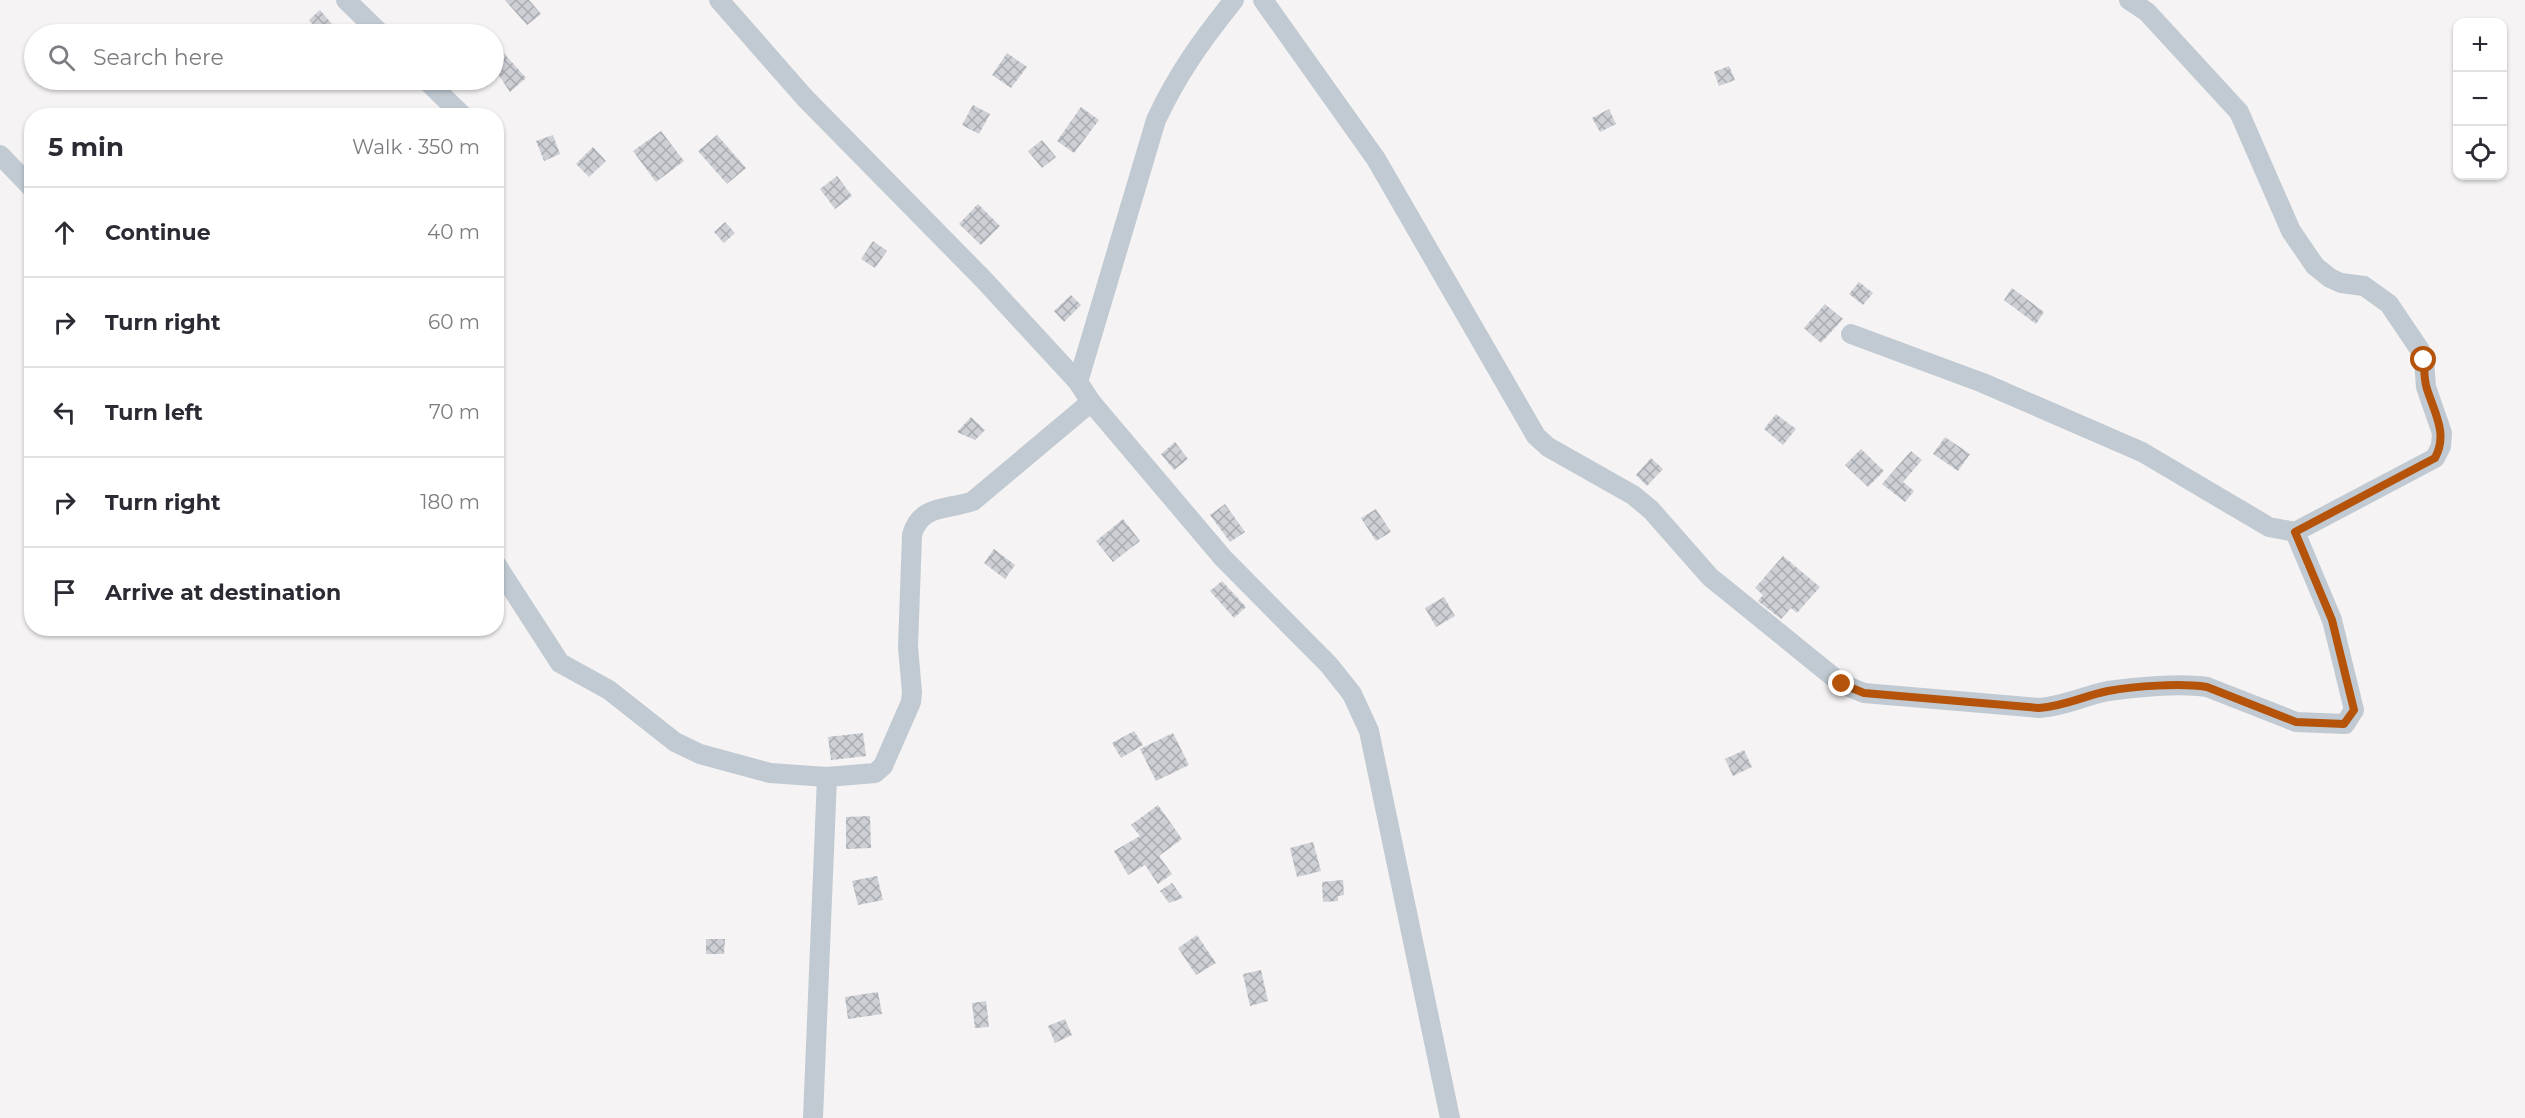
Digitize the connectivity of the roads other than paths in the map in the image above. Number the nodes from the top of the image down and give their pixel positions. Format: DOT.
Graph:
graph roads {
  1 [pos="346,0"];
  2 [pos="719,0"];
  3 [pos="1234,0"];
  4 [pos="1263,0"];
  5 [pos="2129,0"];
  6 [pos="371,24"];
  7 [pos="436,90"];
  8 [pos="455,108"];
  9 [pos="0,155"];
  10 [pos="24,180"];
  11 [pos="1851,334"];
  12 [pos="1078,382"];
  13 [pos="1091,402"];
  14 [pos="2295,532"];
  15 [pos="504,576"];
  16 [pos="827,777"];
  17 [pos="813,1118"];
  18 [pos="1450,1118"];
  1 -- 6 [label="street"];
  2 -- 12 [label="street"];
  3 -- 12 [label="street"];
  4 -- 14 [label="street"];
  5 -- 14 [label="street"];
  7 -- 8 [label="street"];
  9 -- 10 [label="street"];
  11 -- 14 [label="street"];
  12 -- 13 [label="street"];
  13 -- 16 [label="street"];
  13 -- 18 [label="street"];
  15 -- 16 [label="street"];
  16 -- 17 [label="street"];
}
